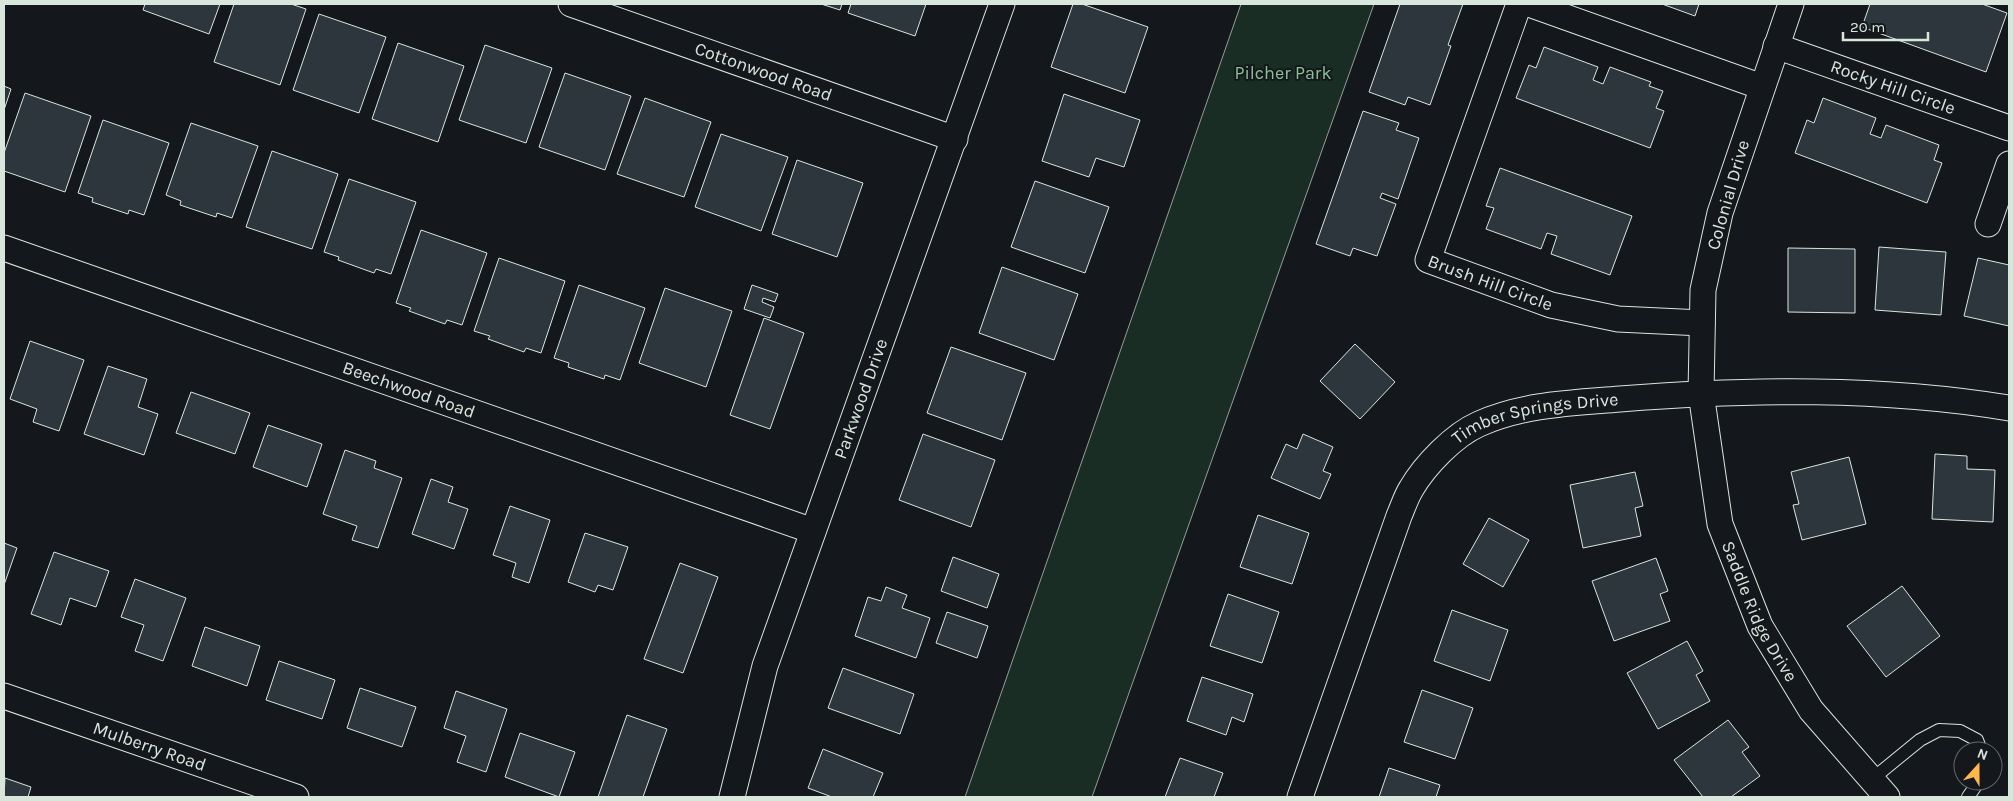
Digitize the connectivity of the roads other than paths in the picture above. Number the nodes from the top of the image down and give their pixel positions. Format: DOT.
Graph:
graph roads {
  1 [pos="571,4"];
  2 [pos="1002,4"];
  3 [pos="1519,4"];
  4 [pos="1529,4"];
  5 [pos="1791,4"];
  6 [pos="1776,46"];
  7 [pos="1762,87"];
  8 [pos="2009,128"];
  9 [pos="955,139"];
  10 [pos="2009,164"];
  11 [pos="1988,224"];
  12 [pos="4,248"];
  13 [pos="1702,323"];
  14 [pos="1701,393"];
  15 [pos="2009,408"];
  16 [pos="813,531"];
  17 [pos="4,696"];
  18 [pos="1976,741"];
  19 [pos="1879,789"];
  20 [pos="296,797"];
  21 [pos="732,797"];
  22 [pos="1300,797"];
  1 -- 9 [label="street, Cottonwood Road"];
  2 -- 9 [label="street, Parkwood Drive"];
  3 -- 13 [label="street, Brush Hill Circle"];
  4 -- 7 [label="street"];
  5 -- 6 [label="street, Colonial Drive"];
  6 -- 7 [label="street, Colonial Drive"];
  6 -- 8 [label="street, Rocky Hill Circle"];
  7 -- 13 [label="street, Colonial Drive"];
  9 -- 16 [label="street, Parkwood Drive"];
  10 -- 11 [label="street"];
  12 -- 16 [label="street, Beechwood Road"];
  13 -- 14 [label="street, Colonial Drive"];
  14 -- 15 [label="street, Timber Springs Drive"];
  14 -- 19 [label="street, Saddle Ridge Drive"];
  14 -- 22 [label="street, Timber Springs Drive"];
  16 -- 21 [label="street, Parkwood Drive"];
  17 -- 20 [label="street, Mulberry Road"];
  18 -- 19 [label="lane"];
}
